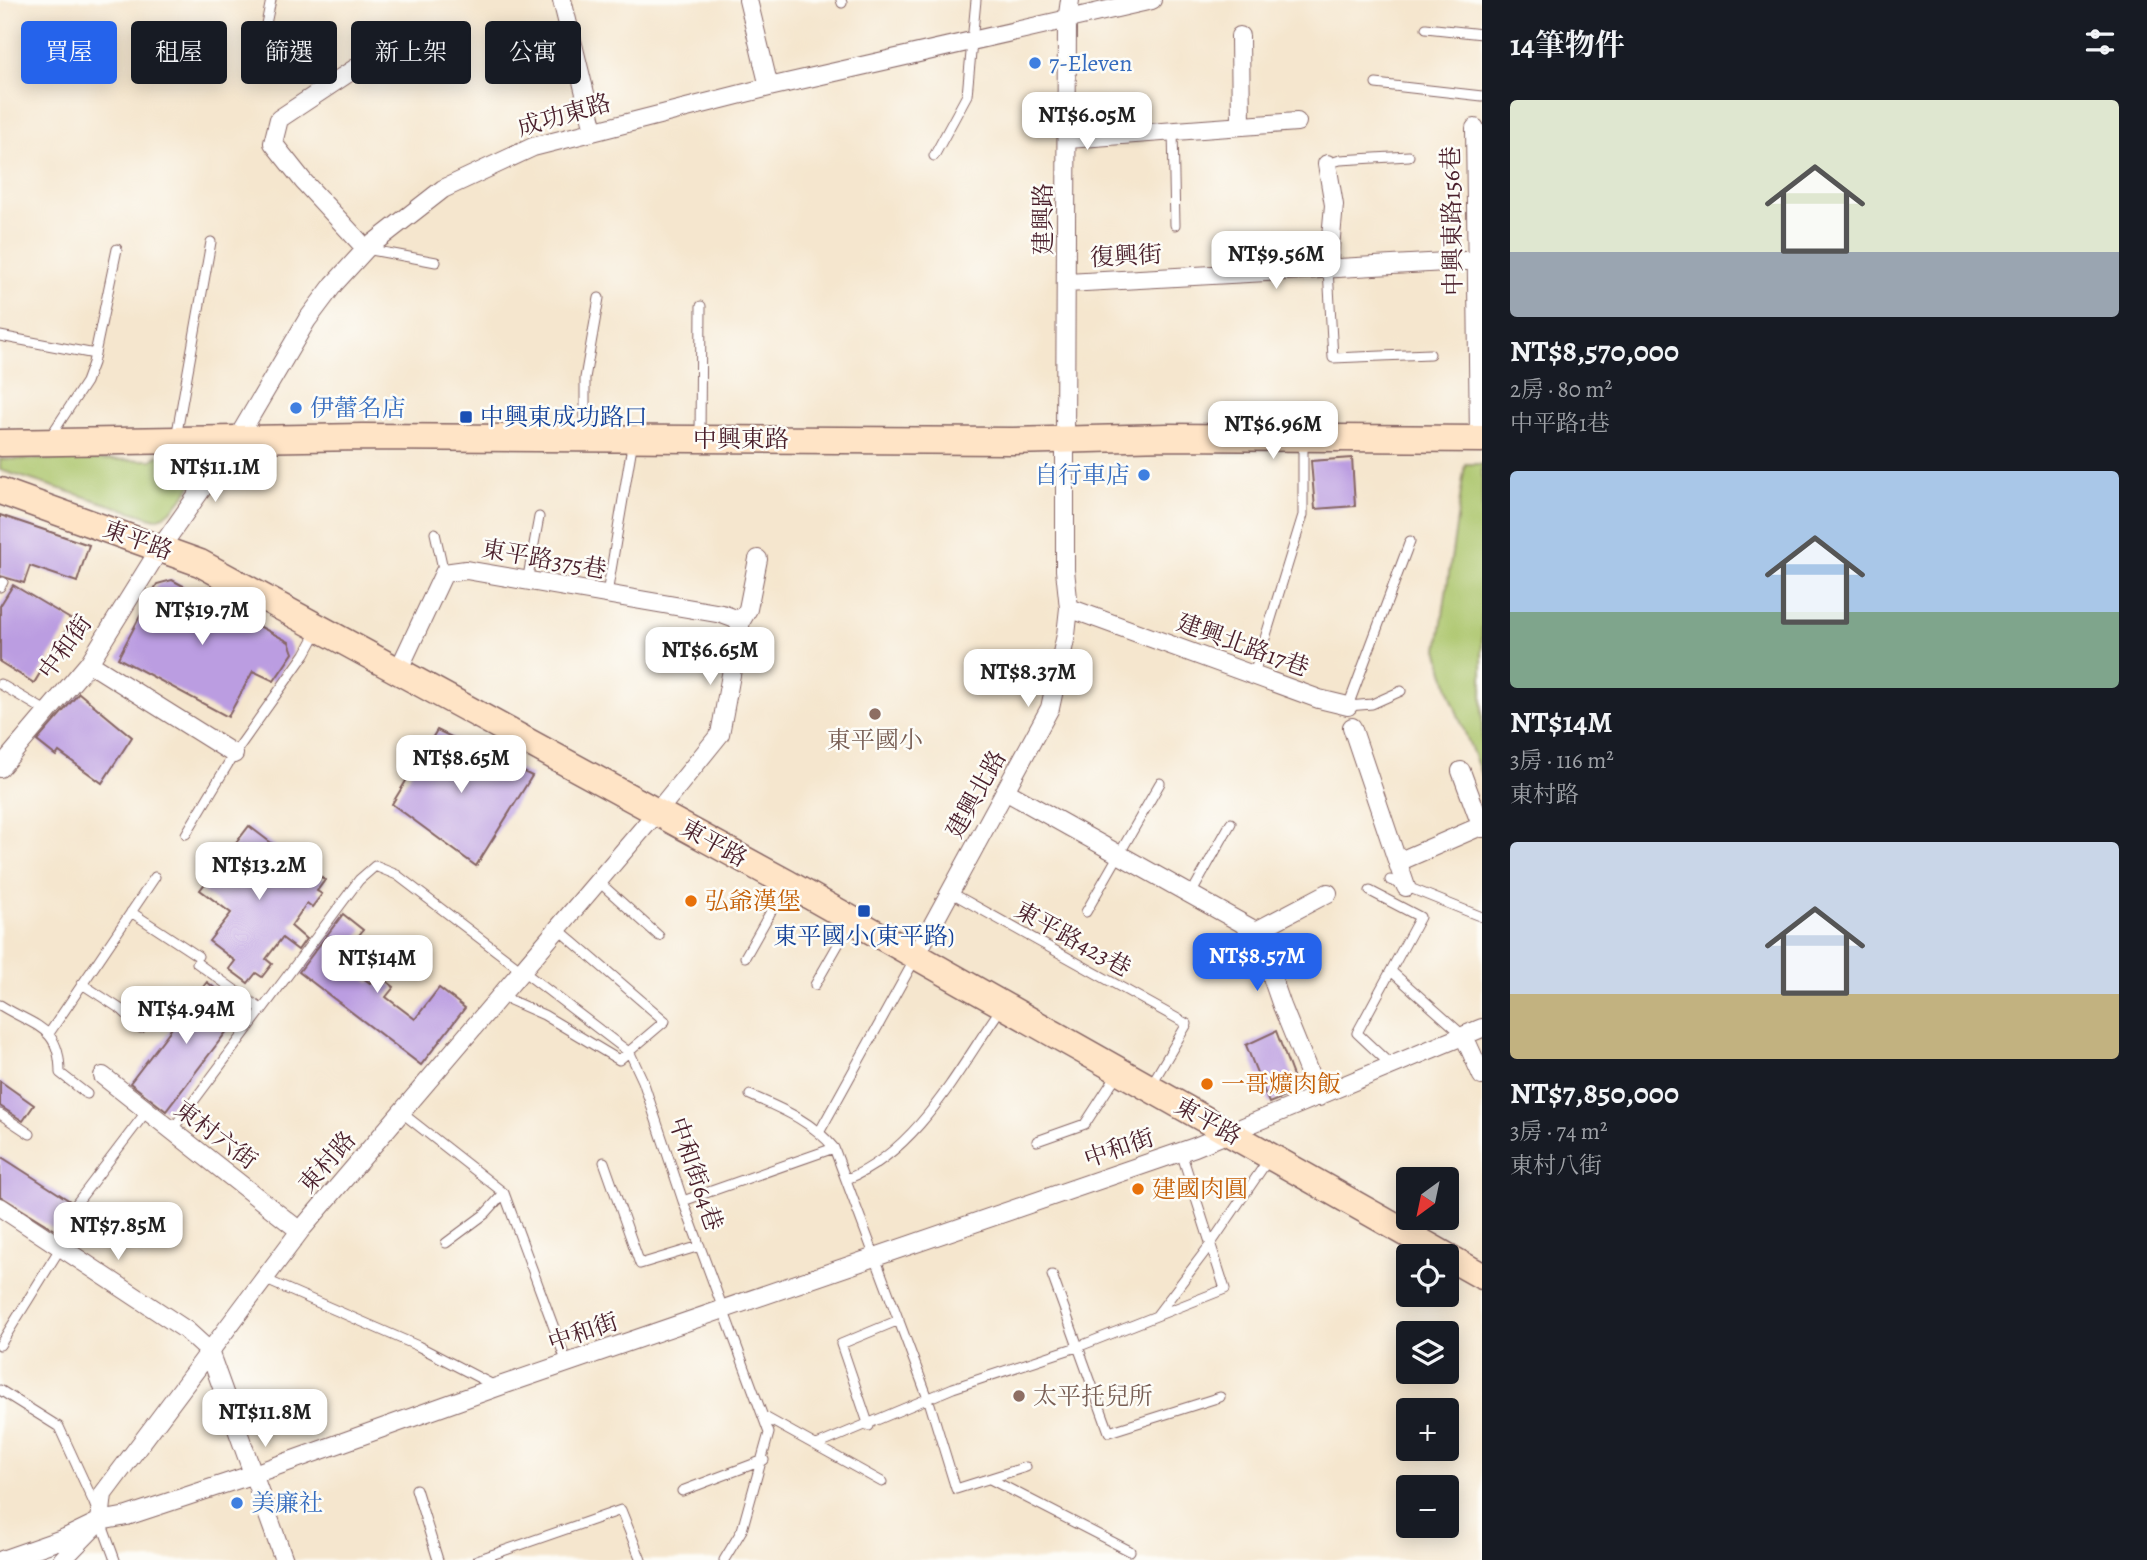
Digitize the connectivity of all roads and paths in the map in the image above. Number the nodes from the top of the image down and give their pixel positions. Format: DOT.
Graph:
graph roads {
  1 [pos="271,0"];
  2 [pos="562,0"];
  3 [pos="748,0"];
  4 [pos="976,0"];
  5 [pos="1070,0"];
  6 [pos="1152,0"];
  7 [pos="267,21"];
  8 [pos="1067,21"];
  9 [pos="1426,28"];
  10 [pos="1482,34"];
  11 [pos="1240,36"];
  12 [pos="971,42"];
  13 [pos="351,71"];
  14 [pos="1376,84"];
  15 [pos="769,87"];
  16 [pos="1482,96"];
  17 [pos="1297,122"];
  18 [pos="1241,126"];
  19 [pos="1475,128"];
  20 [pos="594,130"];
  21 [pos="1173,130"];
  22 [pos="1068,139"];
  23 [pos="934,156"];
  24 [pos="1409,156"];
  25 [pos="1327,164"];
  26 [pos="1175,225"];
  27 [pos="211,242"];
  28 [pos="117,249"];
  29 [pos="366,249"];
  30 [pos="1479,260"];
  31 [pos="436,262"];
  32 [pos="1328,269"];
  33 [pos="1067,284"];
  34 [pos="598,298"];
  35 [pos="701,306"];
  36 [pos="0,336"];
  37 [pos="95,354"];
  38 [pos="1430,354"];
  39 [pos="585,438"];
  40 [pos="1303,438"];
  41 [pos="237,439"];
  42 [pos="633,439"];
  43 [pos="700,439"];
  44 [pos="1065,439"];
  45 [pos="1481,439"];
  46 [pos="176,440"];
  47 [pos="48,442"];
  48 [pos="0,443"];
  49 [pos="0,491"];
  50 [pos="539,517"];
  51 [pos="435,533"];
  52 [pos="1410,541"];
  53 [pos="161,547"];
  54 [pos="758,559"];
  55 [pos="444,573"];
  56 [pos="527,582"];
  57 [pos="607,594"];
  58 [pos="1069,608"];
  59 [pos="741,621"];
  60 [pos="319,627"];
  61 [pos="89,663"];
  62 [pos="399,669"];
  63 [pos="1254,674"];
  64 [pos="0,684"];
  65 [pos="1401,691"];
  66 [pos="1348,706"];
  67 [pos="46,711"];
  68 [pos="1352,727"];
  69 [pos="234,754"];
  70 [pos="0,768"];
  71 [pos="1461,771"];
  72 [pos="1160,783"];
  73 [pos="1007,792"];
  74 [pos="657,812"];
  75 [pos="1231,823"];
  76 [pos="1482,827"];
  77 [pos="186,834"];
  78 [pos="1119,853"];
  79 [pos="1398,862"];
  80 [pos="155,877"];
  81 [pos="597,881"];
  82 [pos="787,883"];
  83 [pos="1398,883"];
  84 [pos="1370,891"];
  85 [pos="950,892"];
  86 [pos="1328,893"];
  87 [pos="1191,894"];
  88 [pos="131,912"];
  89 [pos="1086,912"];
  90 [pos="1482,916"];
  91 [pos="851,920"];
  92 [pos="557,928"];
  93 [pos="1256,931"];
  94 [pos="659,936"];
  95 [pos="745,957"];
  96 [pos="915,957"];
  97 [pos="523,969"];
  98 [pos="1391,971"];
  99 [pos="82,984"];
  100 [pos="815,985"];
  101 [pos="502,996"];
  102 [pos="0,1005"];
  103 [pos="1002,1007"];
  104 [pos="261,1009"];
  105 [pos="141,1028"];
  106 [pos="1482,1028"];
  107 [pos="50,1032"];
  108 [pos="1464,1036"];
  109 [pos="630,1053"];
  110 [pos="1392,1066"];
  111 [pos="1119,1072"];
  112 [pos="103,1076"];
  113 [pos="1482,1076"];
  114 [pos="1150,1088"];
  115 [pos="86,1094"];
  116 [pos="750,1095"];
  117 [pos="1320,1097"];
  118 [pos="146,1112"];
  119 [pos="402,1113"];
  120 [pos="0,1114"];
  121 [pos="820,1131"];
  122 [pos="171,1132"];
  123 [pos="1231,1133"];
  124 [pos="30,1134"];
  125 [pos="1037,1141"];
  126 [pos="834,1148"];
  127 [pos="1181,1152"];
  128 [pos="1271,1155"];
  129 [pos="604,1162"];
  130 [pos="847,1178"];
  131 [pos="503,1194"];
  132 [pos="683,1201"];
  133 [pos="76,1204"];
  134 [pos="0,1207"];
  135 [pos="300,1231"];
  136 [pos="446,1244"];
  137 [pos="1210,1245"];
  138 [pos="700,1246"];
  139 [pos="61,1247"];
  140 [pos="876,1258"];
  141 [pos="1052,1276"];
  142 [pos="1482,1276"];
  143 [pos="264,1279"];
  144 [pos="724,1309"];
  145 [pos="1157,1315"];
  146 [pos="899,1320"];
  147 [pos="0,1345"];
  148 [pos="1080,1346"];
  149 [pos="209,1351"];
  150 [pos="567,1363"];
  151 [pos="497,1387"];
  152 [pos="0,1390"];
  153 [pos="1220,1397"];
  154 [pos="929,1401"];
  155 [pos="764,1416"];
  156 [pos="870,1426"];
  157 [pos="817,1446"];
  158 [pos="764,1460"];
  159 [pos="1026,1467"];
  160 [pos="254,1474"];
  161 [pos="990,1479"];
  162 [pos="882,1482"];
  163 [pos="415,1489"];
  164 [pos="682,1491"];
  165 [pos="100,1521"];
  166 [pos="1130,1551"];
  167 [pos="495,1554"];
  168 [pos="2,1560"];
  169 [pos="62,1560"];
  170 [pos="115,1560"];
  171 [pos="284,1560"];
  172 [pos="438,1560"];
  173 [pos="477,1560"];
  174 [pos="507,1560"];
  175 [pos="641,1560"];
  176 [pos="724,1560"];
  1 -- 7 [label="lane"];
  2 -- 20 [label="street"];
  3 -- 15 [label="street"];
  4 -- 12 [label="lane"];
  5 -- 8 [label="street, 建興路"];
  6 -- 8 [label="street, 成功東路"];
  8 -- 12 [label="street, 成功東路"];
  8 -- 22 [label="street, 建興路"];
  9 -- 10 [label="lane"];
  11 -- 18 [label="street"];
  12 -- 15 [label="street, 成功東路"];
  12 -- 23 [label="lane"];
  13 -- 29 [label="street"];
  14 -- 16 [label="lane"];
  15 -- 20 [label="street, 成功東路"];
  17 -- 18 [label="street"];
  18 -- 21 [label="street"];
  19 -- 30 [label="street, 中興東路156巷"];
  20 -- 29 [label="street, 成功東路"];
  21 -- 22 [label="street"];
  21 -- 26 [label="lane"];
  22 -- 33 [label="street, 建興路"];
  24 -- 25 [label="lane"];
  25 -- 32 [label="street"];
  27 -- 46 [label="lane"];
  28 -- 37 [label="lane"];
  29 -- 31 [label="lane"];
  29 -- 41 [label="street, 成功東路"];
  30 -- 32 [label="street, 復興街"];
  30 -- 45 [label="street, 中興東路156巷"];
  32 -- 33 [label="street, 復興街"];
  32 -- 38 [label="lane"];
  33 -- 44 [label="street, 建興路"];
  34 -- 39 [label="lane"];
  35 -- 43 [label="lane"];
  36 -- 37 [label="lane"];
  37 -- 47 [label="lane"];
  39 -- 41 [label="street, 中興東路"];
  39 -- 42 [label="street, 中興東路"];
  40 -- 44 [label="street, 中興東路"];
  40 -- 45 [label="street, 中興東路"];
  40 -- 63 [label="lane"];
  41 -- 46 [label="street, 中興東路"];
  41 -- 53 [label="street, 成功東路"];
  42 -- 43 [label="street, 中興東路"];
  42 -- 57 [label="lane"];
  43 -- 44 [label="street, 中興東路"];
  44 -- 58 [label="street, 建興北路"];
  46 -- 47 [label="street, 中興東路"];
  47 -- 48 [label="street, 中興東路"];
  49 -- 53 [label="street, 東平路"];
  50 -- 56 [label="lane"];
  51 -- 55 [label="lane"];
  52 -- 66 [label="lane"];
  53 -- 60 [label="street, 東平路"];
  53 -- 61 [label="street, 中和街"];
  54 -- 59 [label="street"];
  55 -- 56 [label="street, 東平路375巷"];
  55 -- 62 [label="street"];
  56 -- 57 [label="street, 東平路375巷"];
  57 -- 59 [label="street, 東平路375巷"];
  58 -- 63 [label="street, 建興北路17巷"];
  58 -- 73 [label="street, 建興北路"];
  59 -- 74 [label="street"];
  60 -- 62 [label="street, 東平路"];
  60 -- 69 [label="lane"];
  61 -- 67 [label="street, 中和街"];
  61 -- 69 [label="street"];
  62 -- 74 [label="street, 東平路"];
  63 -- 66 [label="street, 建興北路17巷"];
  64 -- 67 [label="lane"];
  65 -- 66 [label="lane, 建興北路17巷"];
  67 -- 70 [label="street, 中和街"];
  68 -- 79 [label="street"];
  69 -- 77 [label="lane"];
  71 -- 76 [label="street"];
  72 -- 78 [label="lane"];
  73 -- 78 [label="street"];
  73 -- 85 [label="street, 建興北路"];
  74 -- 81 [label="street, 東村路"];
  74 -- 82 [label="street, 東平路"];
  75 -- 87 [label="lane"];
  76 -- 79 [label="street"];
  78 -- 87 [label="street"];
  78 -- 89 [label="lane"];
  79 -- 83 [label="street"];
  80 -- 88 [label="lane"];
  81 -- 92 [label="street, 東村路"];
  81 -- 94 [label="lane"];
  82 -- 91 [label="street, 東平路"];
  82 -- 95 [label="lane"];
  83 -- 90 [label="lane"];
  84 -- 98 [label="lane"];
  85 -- 96 [label="street, 建興北路"];
  85 -- 114 [label="lane, 東平路423巷"];
  86 -- 93 [label="street"];
  87 -- 93 [label="street"];
  88 -- 99 [label="lane"];
  88 -- 104 [label="lane"];
  91 -- 96 [label="street, 東平路"];
  91 -- 100 [label="lane"];
  92 -- 97 [label="street, 東村路"];
  92 -- 109 [label="lane"];
  93 -- 117 [label="street"];
  96 -- 103 [label="street, 東平路"];
  96 -- 121 [label="lane"];
  97 -- 101 [label="street, 東村路"];
  97 -- 104 [label="lane, 中和街64巷"];
  97 -- 109 [label="lane, 中和街64巷"];
  98 -- 108 [label="lane"];
  98 -- 110 [label="lane"];
  99 -- 105 [label="lane"];
  99 -- 107 [label="lane"];
  101 -- 109 [label="lane"];
  101 -- 119 [label="street, 東村路"];
  102 -- 107 [label="lane"];
  103 -- 111 [label="street, 東平路"];
  103 -- 130 [label="lane"];
  104 -- 122 [label="lane"];
  106 -- 108 [label="street, 中和街"];
  107 -- 115 [label="lane"];
  108 -- 110 [label="street, 中和街"];
  108 -- 113 [label="street"];
  109 -- 132 [label="lane, 中和街64巷"];
  110 -- 117 [label="street, 中和街"];
  111 -- 114 [label="street, 東平路"];
  111 -- 125 [label="lane"];
  112 -- 118 [label="street, 東村六街"];
  114 -- 123 [label="street, 東平路"];
  116 -- 121 [label="lane"];
  117 -- 123 [label="street, 中和街"];
  118 -- 122 [label="street, 東村六街"];
  118 -- 133 [label="lane"];
  119 -- 131 [label="lane"];
  119 -- 135 [label="street, 東村路"];
  120 -- 124 [label="lane"];
  121 -- 126 [label="lane"];
  122 -- 135 [label="street, 東村六街"];
  123 -- 127 [label="street, 中和街"];
  123 -- 128 [label="street, 東平路"];
  126 -- 130 [label="lane"];
  126 -- 132 [label="lane"];
  127 -- 137 [label="lane, 中和街"];
  127 -- 140 [label="street, 中和街"];
  128 -- 137 [label="lane"];
  128 -- 142 [label="street, 東平路"];
  129 -- 138 [label="lane"];
  130 -- 140 [label="lane"];
  131 -- 136 [label="lane"];
  131 -- 150 [label="lane"];
  132 -- 138 [label="lane, 中和街64巷"];
  134 -- 139 [label="street"];
  135 -- 143 [label="street, 東村路"];
  137 -- 145 [label="lane"];
  137 -- 145 [label="lane, 中和街"];
  138 -- 144 [label="lane, 中和街64巷"];
  139 -- 147 [label="lane"];
  139 -- 149 [label="street"];
  140 -- 144 [label="street, 中和街"];
  140 -- 146 [label="lane"];
  141 -- 148 [label="lane"];
  143 -- 149 [label="street, 東村路"];
  143 -- 151 [label="lane"];
  144 -- 150 [label="street, 中和街"];
  144 -- 155 [label="lane, 中和街64巷"];
  145 -- 148 [label="lane"];
  146 -- 154 [label="lane"];
  146 -- 156 [label="lane"];
  148 -- 153 [label="lane"];
  148 -- 154 [label="lane"];
  149 -- 160 [label="street"];
  149 -- 165 [label="street, 東村路"];
  150 -- 151 [label="street, 中和街"];
  151 -- 160 [label="street, 中和街"];
  152 -- 165 [label="lane"];
  154 -- 156 [label="lane"];
  154 -- 161 [label="lane"];
  155 -- 157 [label="lane"];
  155 -- 158 [label="lane, 中和街64巷"];
  156 -- 157 [label="lane"];
  157 -- 162 [label="lane"];
  158 -- 164 [label="lane"];
  158 -- 176 [label="lane, 中和街64巷"];
  159 -- 161 [label="lane"];
  160 -- 165 [label="street, 中和街"];
  160 -- 171 [label="street"];
  161 -- 166 [label="lane"];
  163 -- 172 [label="lane"];
  165 -- 168 [label="street, 中和街"];
  165 -- 169 [label="street"];
  165 -- 170 [label="lane"];
  167 -- 173 [label="lane"];
  167 -- 174 [label="lane"];
  167 -- 175 [label="lane"];
}
